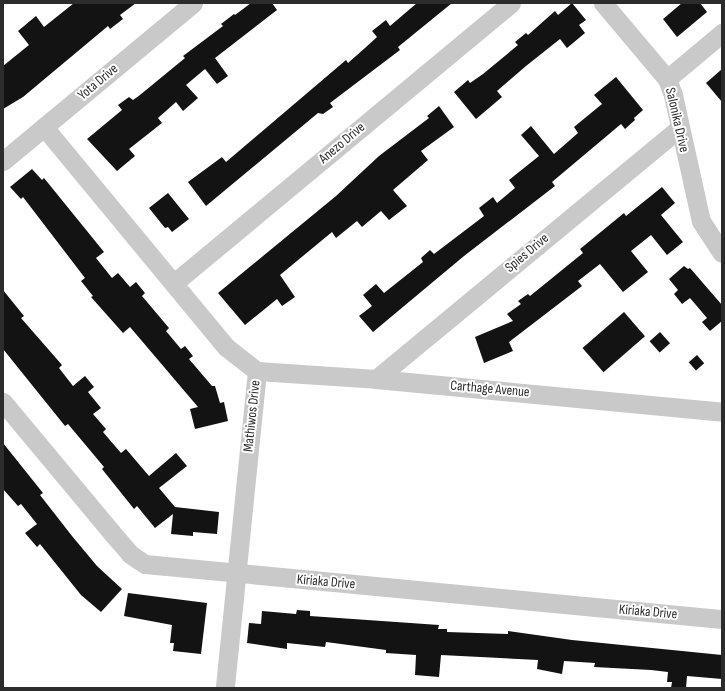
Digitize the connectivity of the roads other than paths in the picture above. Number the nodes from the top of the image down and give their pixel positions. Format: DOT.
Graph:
graph roads {
  1 [pos="193,3"];
  2 [pos="511,3"];
  3 [pos="603,3"];
  4 [pos="722,33"];
  5 [pos="667,79"];
  6 [pos="44,127"];
  7 [pos="678,128"];
  8 [pos="3,161"];
  9 [pos="722,253"];
  10 [pos="174,283"];
  11 [pos="257,371"];
  12 [pos="376,378"];
  13 [pos="3,402"];
  14 [pos="722,412"];
  15 [pos="237,574"];
  16 [pos="722,619"];
  17 [pos="225,688"];
  1 -- 6 [label="street, Yota Drive"];
  2 -- 10 [label="street, Anezo Drive"];
  3 -- 5 [label="street, Salonika Drive"];
  4 -- 5 [label="street"];
  5 -- 7 [label="street, Salonika Drive"];
  6 -- 8 [label="street, Yota Drive"];
  6 -- 10 [label="street, Mathiwos Drive"];
  7 -- 9 [label="street, Salonika Drive"];
  7 -- 12 [label="street, Spies Drive"];
  10 -- 11 [label="street, Mathiwos Drive"];
  11 -- 12 [label="street, Carthage Avenue"];
  11 -- 15 [label="street, Mathiwos Drive"];
  12 -- 14 [label="street, Carthage Avenue"];
  13 -- 15 [label="street, Kiriaka Drive"];
  15 -- 16 [label="street, Kiriaka Drive"];
  15 -- 17 [label="street, Mathiwos Drive"];
}
